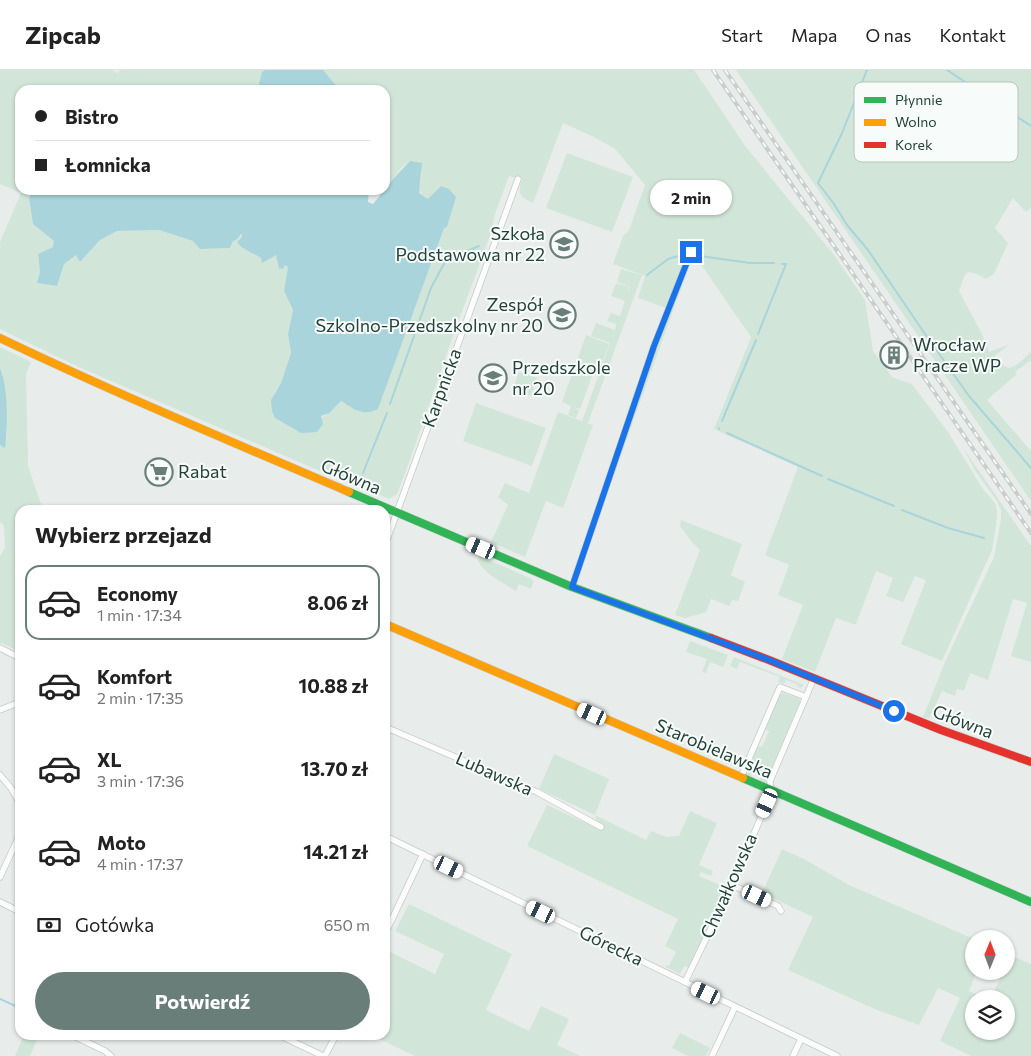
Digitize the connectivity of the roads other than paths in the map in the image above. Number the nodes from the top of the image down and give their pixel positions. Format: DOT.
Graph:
graph roads {
  1 [pos="518,179"];
  2 [pos="691,252"];
  3 [pos="0,338"];
  4 [pos="380,505"];
  5 [pos="390,509"];
  6 [pos="396,512"];
  7 [pos="390,530"];
  8 [pos="572,587"];
  9 [pos="390,626"];
  10 [pos="0,648"];
  11 [pos="15,656"];
  12 [pos="814,678"];
  13 [pos="806,697"];
  14 [pos="15,704"];
  15 [pos="0,710"];
  16 [pos="390,729"];
  17 [pos="1031,762"];
  18 [pos="0,775"];
  19 [pos="741,777"];
  20 [pos="771,790"];
  21 [pos="15,795"];
  22 [pos="601,827"];
  23 [pos="390,838"];
  24 [pos="15,845"];
  25 [pos="423,854"];
  26 [pos="0,877"];
  27 [pos="732,885"];
  28 [pos="0,902"];
  29 [pos="1031,902"];
  30 [pos="15,910"];
  31 [pos="781,911"];
  32 [pos="390,923"];
  33 [pos="685,982"];
  34 [pos="736,1007"];
  35 [pos="801,1039"];
  36 [pos="83,1040"];
  37 [pos="290,1040"];
  38 [pos="333,1040"];
  39 [pos="112,1056"];
  40 [pos="324,1056"];
  41 [pos="712,1056"];
  42 [pos="793,1056"];
  43 [pos="837,1056"];
  1 -- 6 [label="street, Karpnicka"];
  2 -- 8 [label="street"];
  3 -- 4 [label="street, Główna"];
  5 -- 6 [label="street, Główna"];
  6 -- 7 [label="street, Karpnicka"];
  6 -- 8 [label="street, Główna"];
  8 -- 12 [label="street, Główna"];
  9 -- 19 [label="street, Starobielawska"];
  10 -- 11 [label="street"];
  12 -- 13 [label="street, Chwałkowska"];
  12 -- 17 [label="street, Główna"];
  13 -- 19 [label="street"];
  13 -- 20 [label="street, Chwałkowska"];
  14 -- 15 [label="street"];
  16 -- 22 [label="street, Lubawska"];
  18 -- 21 [label="street"];
  19 -- 20 [label="street, Starobielawska"];
  20 -- 27 [label="street, Chwałkowska"];
  20 -- 29 [label="street, Starobielawska"];
  23 -- 25 [label="street, Górecka"];
  24 -- 26 [label="street"];
  25 -- 32 [label="street"];
  25 -- 33 [label="street, Górecka"];
  27 -- 31 [label="street"];
  27 -- 33 [label="street, Chwałkowska"];
  28 -- 30 [label="street"];
  33 -- 34 [label="street, Górecka"];
  34 -- 35 [label="street, Górecka"];
  34 -- 41 [label="street"];
  35 -- 42 [label="street"];
  35 -- 43 [label="street, Górecka"];
  36 -- 39 [label="street"];
  37 -- 40 [label="street"];
  38 -- 40 [label="street"];
}
